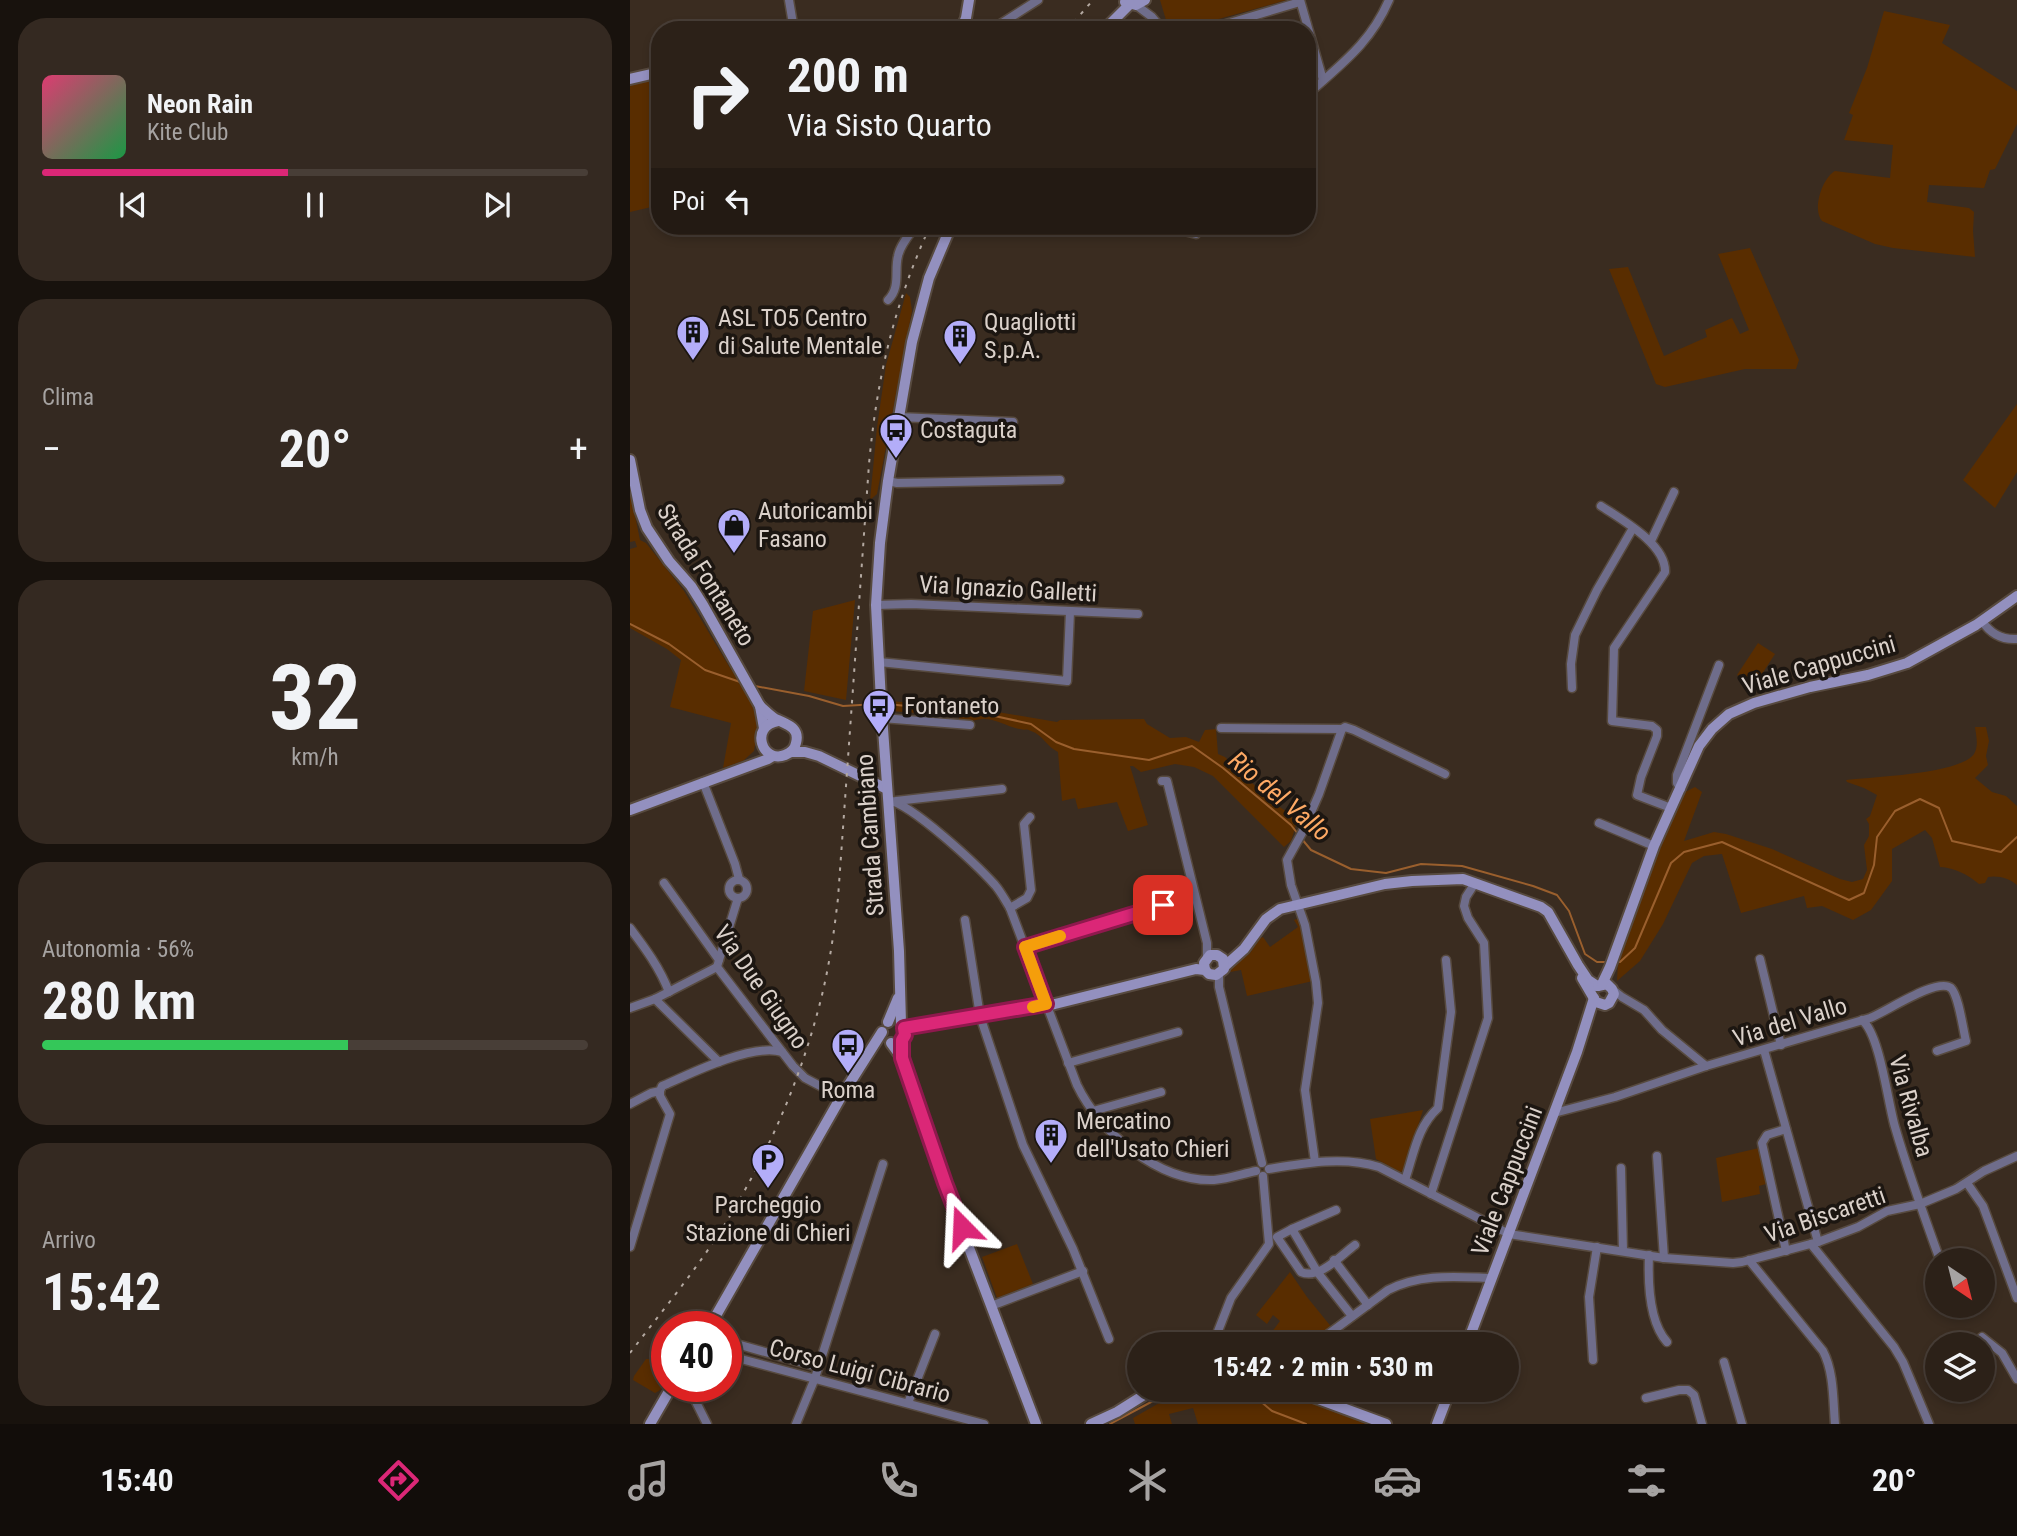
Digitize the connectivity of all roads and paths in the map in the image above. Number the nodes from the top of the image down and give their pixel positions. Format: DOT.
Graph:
graph roads {
  1 [pos="789,0"];
  2 [pos="969,0"];
  3 [pos="1038,0"];
  4 [pos="1389,0"];
  5 [pos="1300,1"];
  6 [pos="1133,2"];
  7 [pos="792,21"];
  8 [pos="965,21"];
  9 [pos="1005,21"];
  10 [pos="1112,21"];
  11 [pos="1155,21"];
  12 [pos="1235,21"];
  13 [pos="1306,21"];
  14 [pos="1316,56"];
  15 [pos="651,74"];
  16 [pos="630,79"];
  17 [pos="1323,80"];
  18 [pos="1316,86"];
  19 [pos="910,235"];
  20 [pos="947,235"];
  21 [pos="888,300"];
  22 [pos="898,416"];
  23 [pos="1013,422"];
  24 [pos="630,460"];
  25 [pos="1060,480"];
  26 [pos="888,481"];
  27 [pos="1674,492"];
  28 [pos="1601,506"];
  29 [pos="1633,528"];
  30 [pos="1651,541"];
  31 [pos="2017,596"];
  32 [pos="876,605"];
  33 [pos="1070,612"];
  34 [pos="1138,614"];
  35 [pos="1982,621"];
  36 [pos="2017,639"];
  37 [pos="879,662"];
  38 [pos="1719,665"];
  39 [pos="1572,688"];
  40 [pos="760,706"];
  41 [pos="882,716"];
  42 [pos="778,721"];
  43 [pos="970,725"];
  44 [pos="764,728"];
  45 [pos="1221,729"];
  46 [pos="1342,729"];
  47 [pos="797,737"];
  48 [pos="761,743"];
  49 [pos="791,751"];
  50 [pos="773,756"];
  51 [pos="819,756"];
  52 [pos="744,767"];
  53 [pos="1446,774"];
  54 [pos="1163,781"];
  55 [pos="703,782"];
  56 [pos="1003,789"];
  57 [pos="1681,789"];
  58 [pos="891,797"];
  59 [pos="1671,808"];
  60 [pos="630,810"];
  61 [pos="1030,817"];
  62 [pos="1599,823"];
  63 [pos="1654,846"];
  64 [pos="664,883"];
  65 [pos="1475,883"];
  66 [pos="1195,896"];
  67 [pos="1298,904"];
  68 [pos="1010,908"];
  69 [pos="965,920"];
  70 [pos="630,928"];
  71 [pos="1025,947"];
  72 [pos="1760,959"];
  73 [pos="1446,960"];
  74 [pos="718,963"];
  75 [pos="1214,965"];
  76 [pos="1605,981"];
  77 [pos="669,992"];
  78 [pos="655,999"];
  79 [pos="1046,1004"];
  80 [pos="1607,1004"];
  81 [pos="1637,1006"];
  82 [pos="630,1008"];
  83 [pos="980,1016"];
  84 [pos="1862,1020"];
  85 [pos="1584,1031"];
  86 [pos="1178,1032"];
  87 [pos="894,1033"];
  88 [pos="1781,1045"];
  89 [pos="1764,1050"];
  90 [pos="1937,1051"];
  91 [pos="782,1052"];
  92 [pos="719,1062"];
  93 [pos="1068,1063"];
  94 [pos="1706,1066"];
  95 [pos="660,1091"];
  96 [pos="1161,1092"];
  97 [pos="841,1097"];
  98 [pos="630,1104"];
  99 [pos="1093,1111"];
  100 [pos="1554,1113"];
  101 [pos="1786,1129"];
  102 [pos="1657,1156"];
  103 [pos="2017,1156"];
  104 [pos="1315,1162"];
  105 [pos="883,1164"];
  106 [pos="1621,1168"];
  107 [pos="1262,1170"];
  108 [pos="1405,1180"];
  109 [pos="1967,1183"];
  110 [pos="1432,1194"];
  111 [pos="1920,1204"];
  112 [pos="1336,1210"];
  113 [pos="1292,1229"];
  114 [pos="1509,1234"];
  115 [pos="1274,1238"];
  116 [pos="1814,1243"];
  117 [pos="1355,1245"];
  118 [pos="630,1247"];
  119 [pos="1597,1247"];
  120 [pos="1936,1248"];
  121 [pos="1623,1251"];
  122 [pos="1786,1251"];
  123 [pos="1649,1255"];
  124 [pos="1664,1258"];
  125 [pos="1334,1260"];
  126 [pos="1749,1260"];
  127 [pos="1083,1272"];
  128 [pos="1318,1273"];
  129 [pos="1492,1278"];
  130 [pos="2017,1298"];
  131 [pos="1367,1305"];
  132 [pos="991,1306"];
  133 [pos="718,1311"];
  134 [pos="1352,1316"];
  135 [pos="1218,1332"];
  136 [pos="1331,1332"];
  137 [pos="1472,1332"];
  138 [pos="935,1334"];
  139 [pos="1109,1339"];
  140 [pos="1667,1342"];
  141 [pos="742,1346"];
  142 [pos="1995,1347"];
  143 [pos="742,1359"];
  144 [pos="1593,1360"];
  145 [pos="1724,1362"];
  146 [pos="818,1367"];
  147 [pos="815,1378"];
  148 [pos="2017,1379"];
  149 [pos="1646,1398"];
  150 [pos="663,1402"];
  151 [pos="696,1402"];
  152 [pos="1133,1402"];
  153 [pos="1326,1402"];
  154 [pos="1445,1402"];
  155 [pos="908,1403"];
  156 [pos="1032,1421"];
  157 [pos="650,1424"];
  158 [pos="707,1424"];
  159 [pos="796,1424"];
  160 [pos="984,1424"];
  161 [pos="1091,1424"];
  162 [pos="1386,1424"];
  163 [pos="1437,1424"];
  164 [pos="1702,1424"];
  165 [pos="1742,1424"];
  166 [pos="1835,1424"];
  167 [pos="1929,1424"];
  1 -- 7 [label="street"];
  2 -- 8 [label="street"];
  3 -- 9 [label="street"];
  4 -- 17 [label="street"];
  5 -- 12 [label="street"];
  5 -- 13 [label="street"];
  6 -- 10 [label="street"];
  6 -- 11 [label="street"];
  14 -- 17 [label="street"];
  15 -- 16 [label="street"];
  17 -- 18 [label="street"];
  19 -- 21 [label="street"];
  20 -- 22 [label="street, Strada Cambiano"];
  22 -- 23 [label="street"];
  22 -- 26 [label="street, Strada Cambiano"];
  24 -- 40 [label="street, Strada Fontaneto"];
  25 -- 26 [label="street"];
  26 -- 32 [label="street, Strada Cambiano"];
  27 -- 30 [label="street"];
  28 -- 29 [label="street"];
  29 -- 30 [label="street"];
  29 -- 39 [label="street"];
  30 -- 59 [label="street"];
  31 -- 35 [label="street, Viale Cappuccini"];
  32 -- 33 [label="street, Via Ignazio Galletti"];
  32 -- 37 [label="street, Strada Cambiano"];
  33 -- 34 [label="street, Via Ignazio Galletti"];
  33 -- 37 [label="street"];
  35 -- 36 [label="street"];
  35 -- 57 [label="street, Viale Cappuccini"];
  37 -- 41 [label="street, Strada Cambiano"];
  38 -- 57 [label="street"];
  40 -- 42 [label="street, Strada Fontaneto"];
  40 -- 44 [label="street, Strada Fontaneto"];
  41 -- 43 [label="street"];
  41 -- 58 [label="street, Strada Cambiano"];
  42 -- 44 [label="street"];
  42 -- 47 [label="street"];
  44 -- 48 [label="street"];
  45 -- 46 [label="street"];
  46 -- 53 [label="street"];
  46 -- 67 [label="street"];
  47 -- 49 [label="street"];
  47 -- 51 [label="street"];
  48 -- 50 [label="street"];
  48 -- 52 [label="street"];
  49 -- 50 [label="street"];
  49 -- 51 [label="street"];
  50 -- 52 [label="street"];
  51 -- 58 [label="street"];
  52 -- 55 [label="street"];
  54 -- 66 [label="street"];
  55 -- 60 [label="street"];
  55 -- 74 [label="street"];
  56 -- 58 [label="street"];
  57 -- 59 [label="street, Viale Cappuccini"];
  58 -- 68 [label="street, Via Biscaretti"];
  58 -- 87 [label="street, Strada Cambiano"];
  59 -- 63 [label="street, Viale Cappuccini"];
  61 -- 68 [label="street"];
  62 -- 63 [label="street"];
  63 -- 76 [label="street, Viale Cappuccini"];
  64 -- 74 [label="street, Via Due Giugno"];
  65 -- 67 [label="street"];
  65 -- 76 [label="street"];
  65 -- 110 [label="street"];
  66 -- 71 [label="street"];
  66 -- 75 [label="street"];
  67 -- 75 [label="street"];
  67 -- 104 [label="street"];
  68 -- 71 [label="street, Via Biscaretti"];
  69 -- 83 [label="street"];
  70 -- 77 [label="street"];
  71 -- 79 [label="street, Via Biscaretti"];
  72 -- 88 [label="street"];
  73 -- 108 [label="street"];
  74 -- 77 [label="street"];
  74 -- 91 [label="street, Via Due Giugno"];
  75 -- 79 [label="street"];
  75 -- 107 [label="street"];
  76 -- 80 [label="street"];
  76 -- 80 [label="street"];
  76 -- 81 [label="street"];
  76 -- 85 [label="street, Viale Cappuccini"];
  77 -- 78 [label="street"];
  78 -- 82 [label="street"];
  78 -- 92 [label="street"];
  79 -- 83 [label="street"];
  79 -- 93 [label="street, Via Biscaretti"];
  80 -- 81 [label="street"];
  80 -- 85 [label="street, Viale Cappuccini"];
  81 -- 94 [label="street"];
  83 -- 87 [label="street"];
  83 -- 127 [label="street"];
  84 -- 88 [label="street, Via del Vallo"];
  84 -- 90 [label="street, Via del Vallo"];
  84 -- 111 [label="street, Via Rivalba"];
  85 -- 100 [label="street, Viale Cappuccini"];
  86 -- 93 [label="street"];
  87 -- 97 [label="street"];
  87 -- 132 [label="street"];
  88 -- 89 [label="street, Via del Vallo"];
  89 -- 94 [label="street, Via del Vallo"];
  89 -- 101 [label="street"];
  91 -- 92 [label="street"];
  91 -- 97 [label="street, Via Due Giugno"];
  92 -- 95 [label="street"];
  93 -- 99 [label="street, Via Biscaretti"];
  94 -- 100 [label="street, Via del Vallo"];
  95 -- 98 [label="street"];
  95 -- 118 [label="street"];
  96 -- 99 [label="street"];
  97 -- 133 [label="street"];
  99 -- 107 [label="street, Via Biscaretti"];
  100 -- 114 [label="street, Viale Cappuccini"];
  101 -- 116 [label="street"];
  101 -- 122 [label="street"];
  102 -- 124 [label="street"];
  103 -- 109 [label="street, Via Biscaretti"];
  104 -- 107 [label="street, Via Biscaretti"];
  104 -- 108 [label="street, Via Biscaretti"];
  105 -- 146 [label="street"];
  106 -- 121 [label="street"];
  107 -- 115 [label="street"];
  108 -- 110 [label="street, Via Biscaretti"];
  109 -- 111 [label="street, Via Biscaretti"];
  109 -- 130 [label="street"];
  110 -- 114 [label="street, Via Biscaretti"];
  111 -- 116 [label="street, Via Biscaretti"];
  111 -- 120 [label="street, Via Rivalba"];
  112 -- 113 [label="street"];
  113 -- 115 [label="street"];
  113 -- 128 [label="street"];
  114 -- 119 [label="street, Via Biscaretti"];
  114 -- 129 [label="street, Viale Cappuccini"];
  115 -- 128 [label="street"];
  115 -- 135 [label="street"];
  116 -- 122 [label="street, Via Biscaretti"];
  116 -- 167 [label="street"];
  117 -- 125 [label="street"];
  119 -- 121 [label="street, Via Biscaretti"];
  119 -- 144 [label="street"];
  121 -- 123 [label="street, Via Biscaretti"];
  122 -- 126 [label="street, Via Biscaretti"];
  123 -- 124 [label="street, Via Biscaretti"];
  123 -- 140 [label="street"];
  124 -- 126 [label="street, Via Biscaretti"];
  125 -- 128 [label="street"];
  125 -- 131 [label="street"];
  126 -- 166 [label="street"];
  127 -- 132 [label="street"];
  127 -- 139 [label="street"];
  128 -- 134 [label="street"];
  129 -- 131 [label="street"];
  129 -- 137 [label="street, Viale Cappuccini"];
  131 -- 134 [label="street"];
  132 -- 156 [label="street"];
  134 -- 136 [label="street"];
  138 -- 155 [label="street"];
  141 -- 146 [label="street, Corso Luigi Cibrario"];
  142 -- 148 [label="street"];
  143 -- 147 [label="street, Corso Luigi Cibrario"];
  145 -- 165 [label="street"];
  146 -- 147 [label="street"];
  147 -- 155 [label="street, Corso Luigi Cibrario"];
  147 -- 159 [label="street"];
  149 -- 164 [label="street"];
  150 -- 157 [label="street"];
  151 -- 158 [label="street"];
  152 -- 161 [label="street"];
  153 -- 162 [label="street"];
  154 -- 163 [label="street"];
  155 -- 160 [label="street, Corso Luigi Cibrario"];
}
